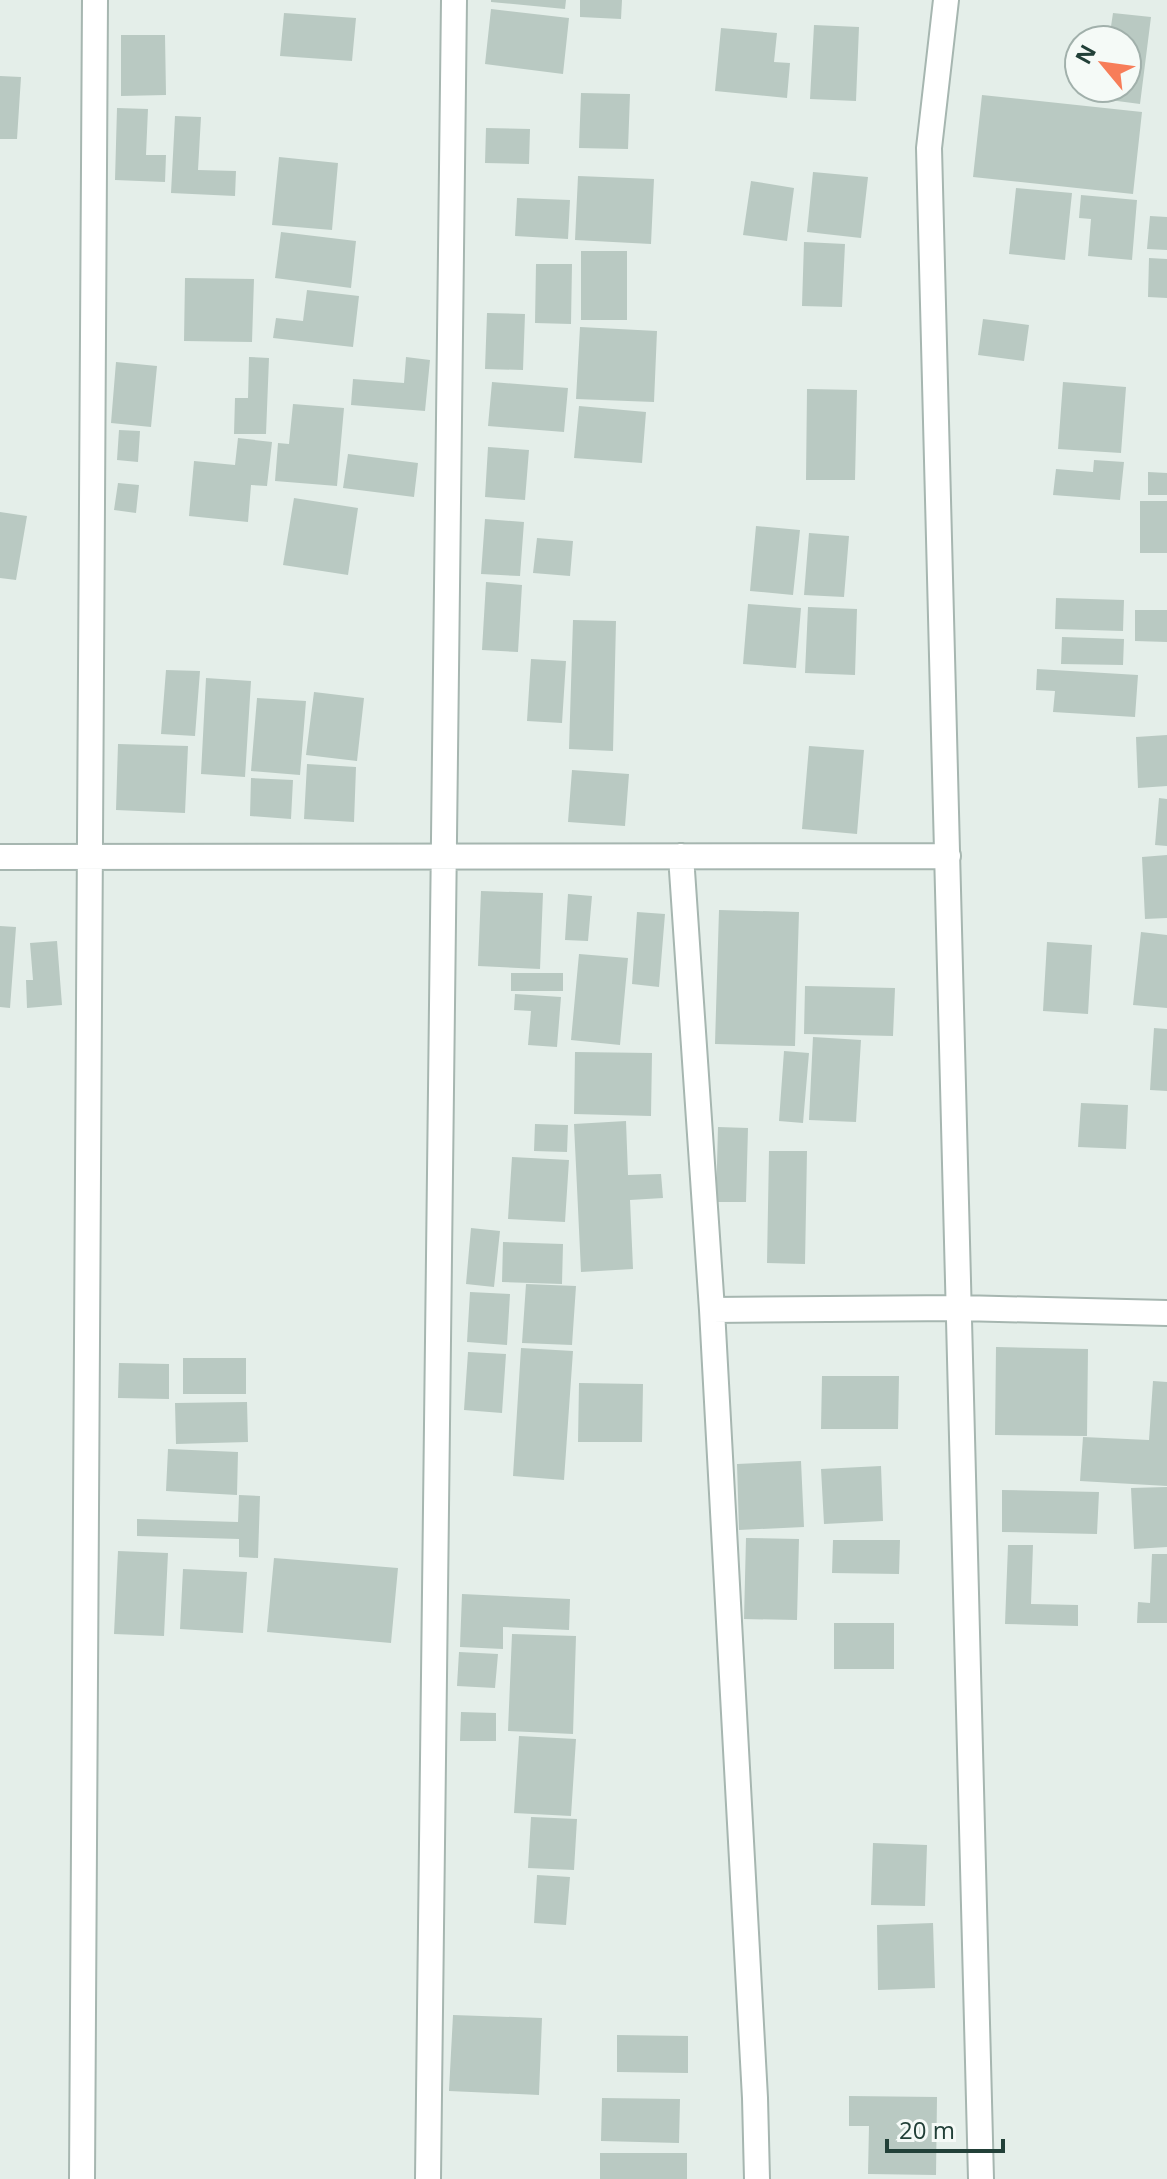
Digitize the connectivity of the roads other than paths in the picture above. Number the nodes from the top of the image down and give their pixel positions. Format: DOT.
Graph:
graph roads {
  1 [pos="95,0"];
  2 [pos="454,0"];
  3 [pos="946,0"];
  4 [pos="681,856"];
  5 [pos="948,856"];
  6 [pos="0,857"];
  7 [pos="90,857"];
  8 [pos="444,857"];
  9 [pos="960,1308"];
  10 [pos="712,1310"];
  11 [pos="1167,1313"];
  12 [pos="82,2179"];
  13 [pos="428,2179"];
  14 [pos="757,2179"];
  15 [pos="981,2179"];
  1 -- 7 [label="street"];
  2 -- 8 [label="street"];
  3 -- 5 [label="street"];
  4 -- 5 [label="street"];
  4 -- 8 [label="street"];
  4 -- 10 [label="street"];
  5 -- 9 [label="street"];
  6 -- 7 [label="street"];
  7 -- 8 [label="street"];
  7 -- 12 [label="street"];
  8 -- 13 [label="street"];
  9 -- 10 [label="street"];
  9 -- 11 [label="street"];
  9 -- 15 [label="street"];
  10 -- 14 [label="street"];
}
